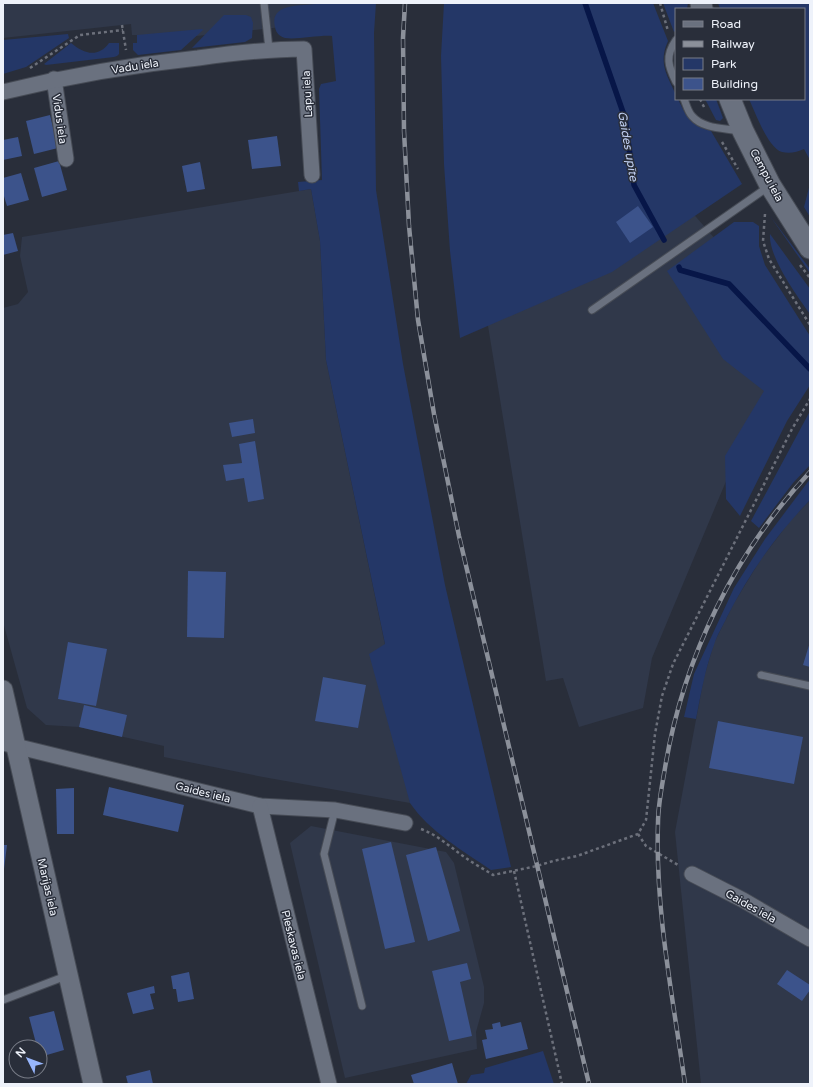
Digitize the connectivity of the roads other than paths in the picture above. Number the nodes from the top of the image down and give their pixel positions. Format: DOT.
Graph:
graph roads {
  1 [pos="264,3"];
  2 [pos="673,38"];
  3 [pos="269,49"];
  4 [pos="54,79"];
  5 [pos="675,80"];
  6 [pos="3,92"];
  7 [pos="684,100"];
  8 [pos="730,100"];
  9 [pos="743,131"];
  10 [pos="66,159"];
  11 [pos="312,175"];
  12 [pos="770,185"];
  13 [pos="810,248"];
  14 [pos="592,310"];
  15 [pos="761,675"];
  16 [pos="810,686"];
  17 [pos="3,690"];
  18 [pos="9,744"];
  19 [pos="260,806"];
  20 [pos="335,810"];
  21 [pos="405,823"];
  22 [pos="692,874"];
  23 [pos="810,939"];
  24 [pos="68,975"];
  25 [pos="3,1000"];
  26 [pos="362,1006"];
  27 [pos="93,1084"];
  28 [pos="328,1084"];
  1 -- 3 [label="lane"];
  2 -- 5 [label="lane"];
  3 -- 4 [label="street, Vadu iela"];
  3 -- 11 [label="street, Lapu iela"];
  4 -- 6 [label="street, Vadu iela"];
  4 -- 10 [label="street, Vidus iela"];
  7 -- 9 [label="lane"];
  8 -- 9 [label="main road, Cempu iela"];
  9 -- 12 [label="main road, Cempu iela"];
  12 -- 13 [label="main road, Cempu iela"];
  12 -- 14 [label="lane"];
  15 -- 16 [label="lane"];
  17 -- 18 [label="street, Marijas iela"];
  18 -- 19 [label="street, Gaides iela"];
  18 -- 24 [label="street, Marijas iela"];
  19 -- 20 [label="street, Gaides iela"];
  19 -- 28 [label="street, Pleskavas iela"];
  20 -- 21 [label="street, Gaides iela"];
  20 -- 26 [label="lane"];
  22 -- 23 [label="street, Gaides iela"];
  24 -- 25 [label="lane"];
  24 -- 27 [label="street, Marijas iela"];
}
